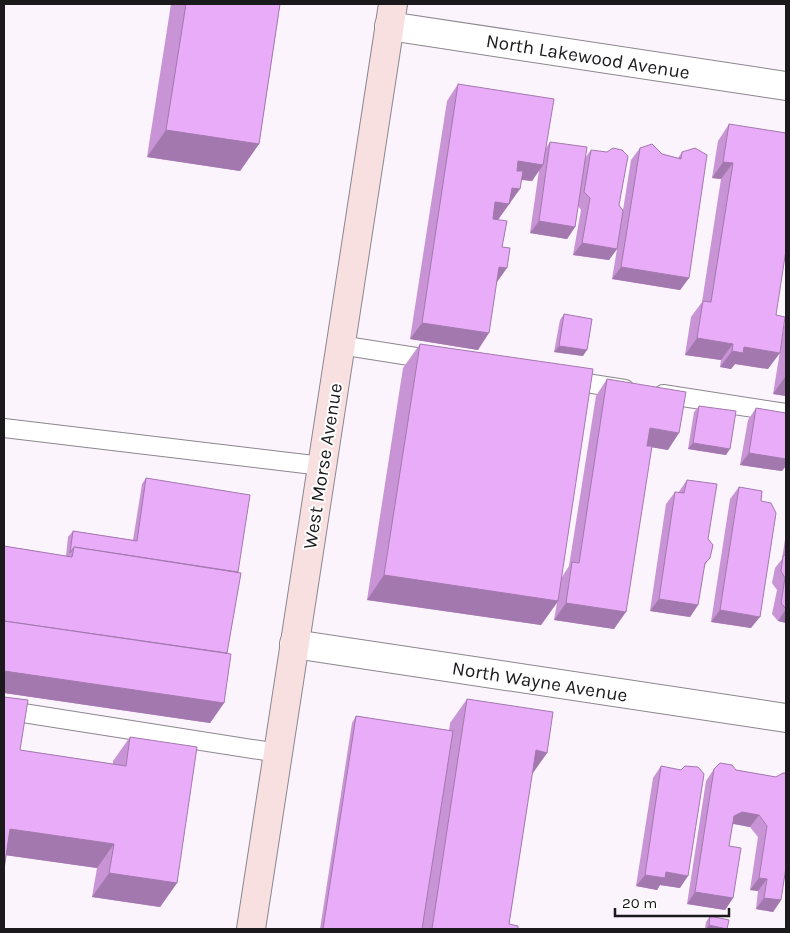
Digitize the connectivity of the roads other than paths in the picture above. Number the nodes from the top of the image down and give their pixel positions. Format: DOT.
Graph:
graph roads {
  1 [pos="391,15"];
  2 [pos="786,86"];
  3 [pos="340,345"];
  4 [pos="447,362"];
  5 [pos="554,378"];
  6 [pos="786,413"];
  7 [pos="4,428"];
  8 [pos="322,466"];
  9 [pos="294,644"];
  10 [pos="4,710"];
  11 [pos="786,718"];
  12 [pos="278,753"];
  13 [pos="251,929"];
  1 -- 2 [label="street, North Lakewood Avenue"];
  1 -- 3 [label="street, West Morse Avenue"];
  3 -- 4 [label="lane"];
  3 -- 8 [label="street, West Morse Avenue"];
  5 -- 6 [label="lane"];
  7 -- 8 [label="lane"];
  8 -- 9 [label="street, West Morse Avenue"];
  9 -- 11 [label="street, North Wayne Avenue"];
  9 -- 12 [label="street, West Morse Avenue"];
  10 -- 12 [label="lane"];
  12 -- 13 [label="street, West Morse Avenue"];
}
